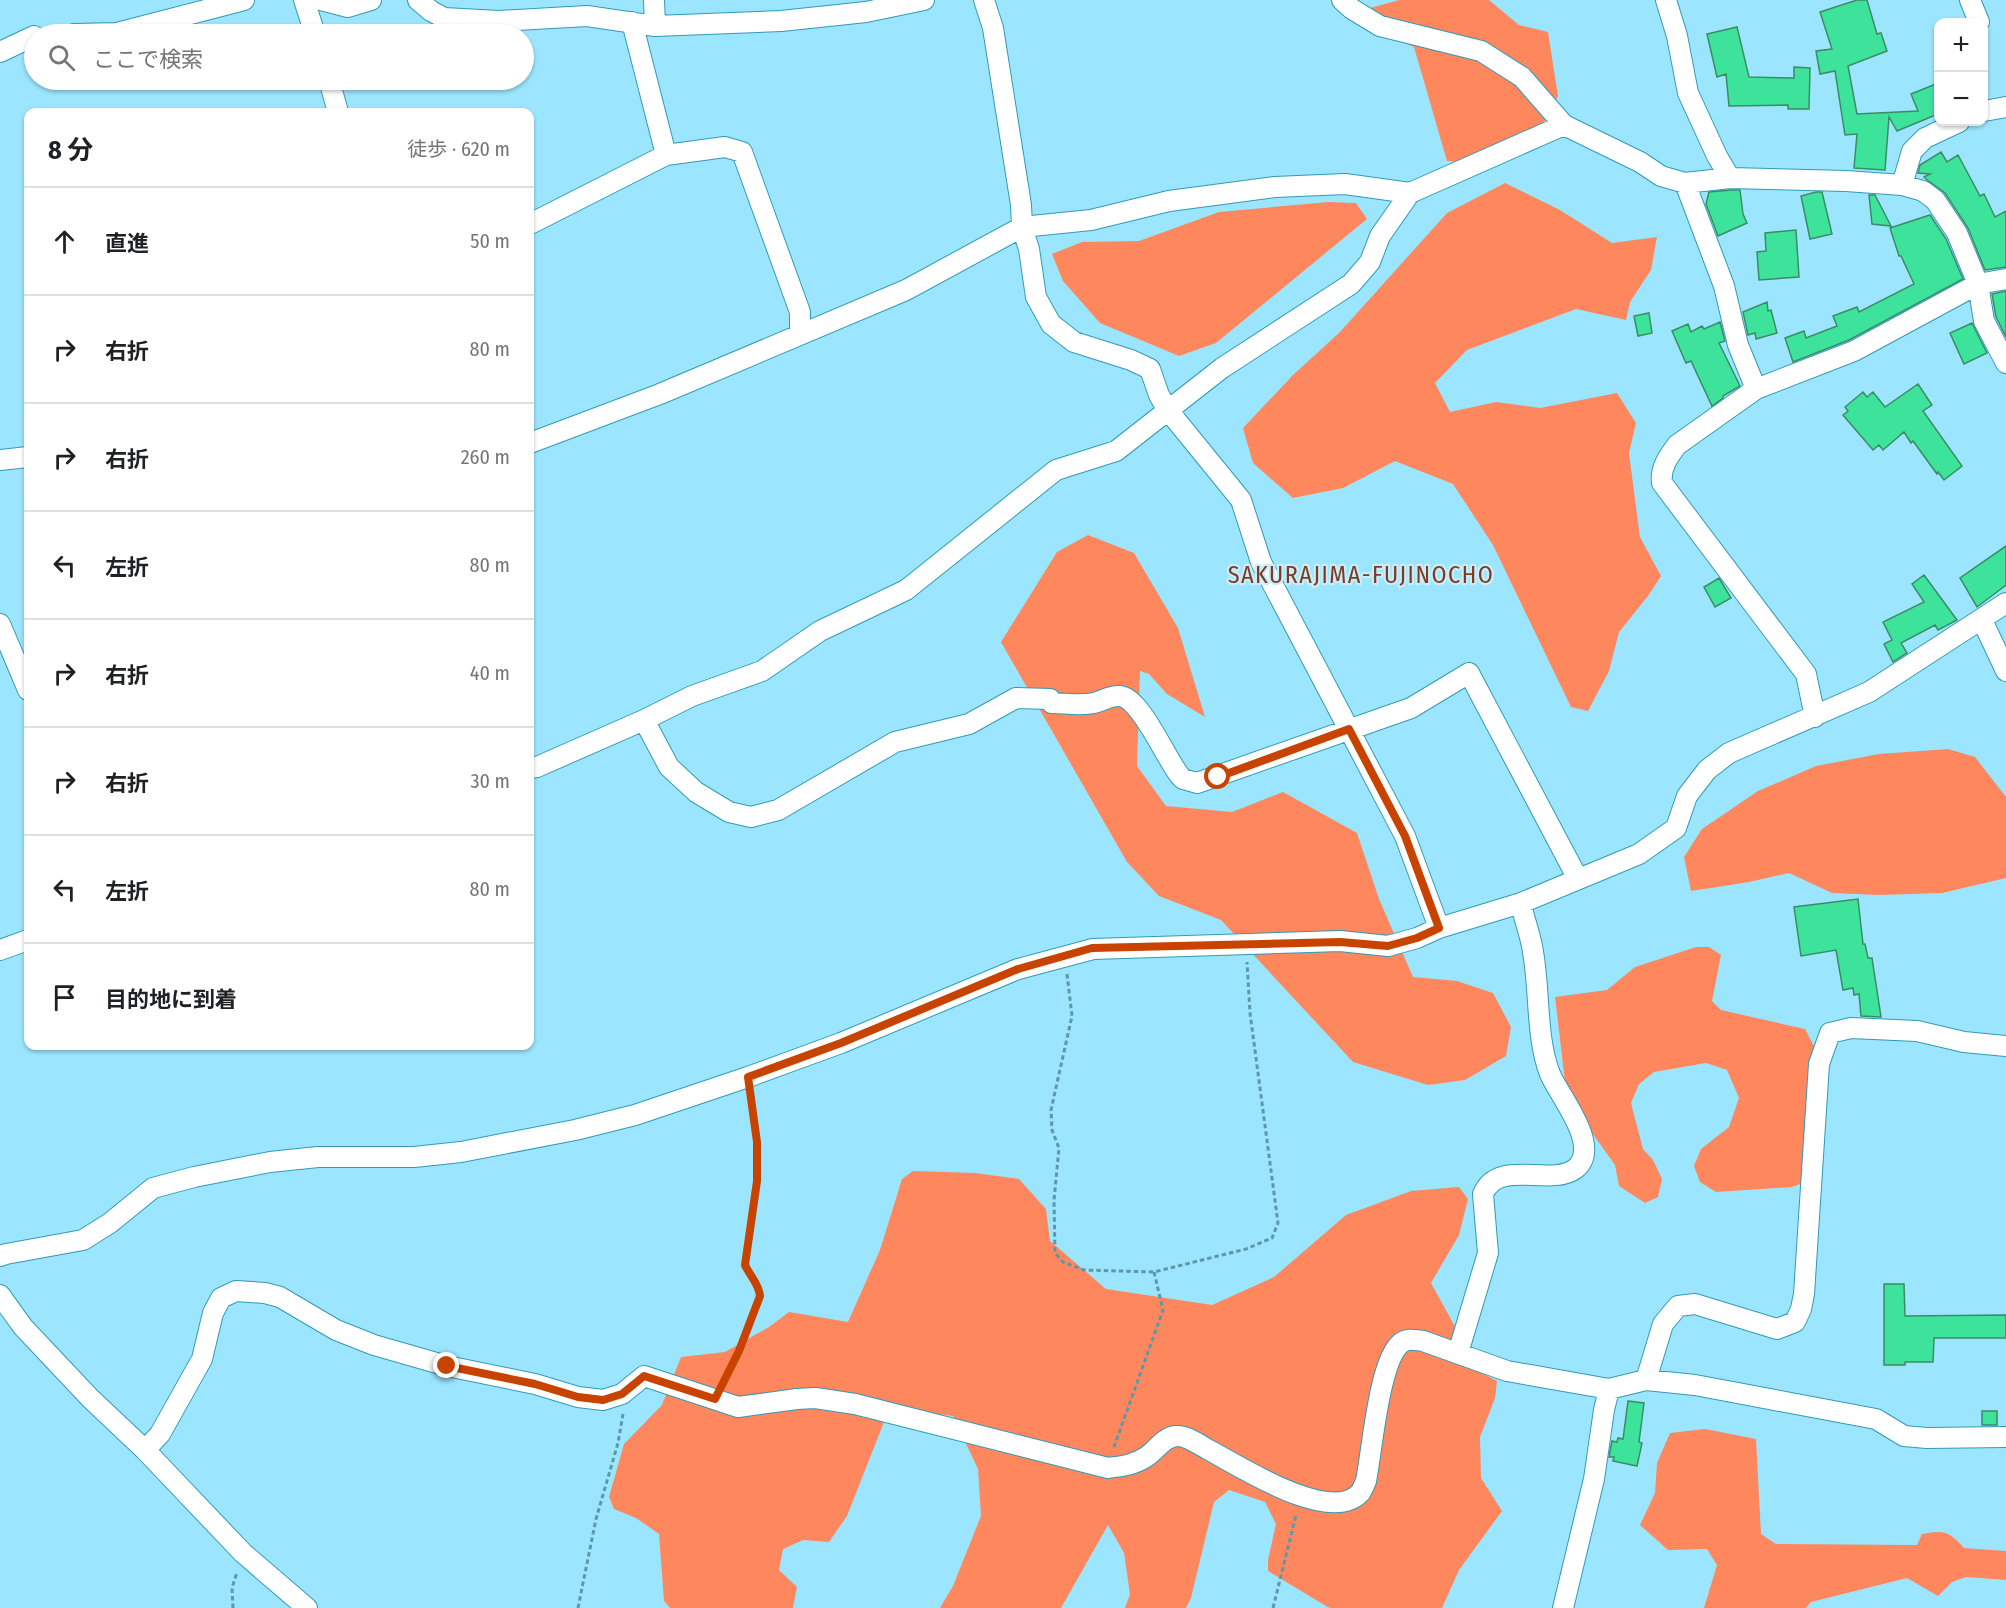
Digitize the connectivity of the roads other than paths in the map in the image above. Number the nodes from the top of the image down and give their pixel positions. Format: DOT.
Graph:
graph roads {
  1 [pos="244,0"];
  2 [pos="304,0"];
  3 [pos="321,0"];
  4 [pos="371,0"];
  5 [pos="418,0"];
  6 [pos="654,0"];
  7 [pos="924,0"];
  8 [pos="984,0"];
  9 [pos="1666,0"];
  10 [pos="1970,0"];
  11 [pos="1354,3"];
  12 [pos="1977,18"];
  13 [pos="632,22"];
  14 [pos="152,24"];
  15 [pos="312,24"];
  16 [pos="655,26"];
  17 [pos="24,41"];
  18 [pos="0,52"];
  19 [pos="332,90"];
  20 [pos="2006,107"];
  21 [pos="337,108"];
  22 [pos="1988,110"];
  23 [pos="1564,125"];
  24 [pos="1950,126"];
  25 [pos="666,155"];
  26 [pos="1730,178"];
  27 [pos="1685,183"];
  28 [pos="1902,185"];
  29 [pos="1410,193"];
  30 [pos="534,222"];
  31 [pos="1022,227"];
  32 [pos="2006,279"];
  33 [pos="1978,284"];
  34 [pos="800,334"];
  35 [pos="2006,363"];
  36 [pos="1756,389"];
  37 [pos="1167,409"];
  38 [pos="534,441"];
  39 [pos="24,457"];
  40 [pos="0,460"];
  41 [pos="2006,603"];
  42 [pos="1982,620"];
  43 [pos="0,624"];
  44 [pos="2006,671"];
  45 [pos="24,681"];
  46 [pos="1815,717"];
  47 [pos="644,720"];
  48 [pos="1349,729"];
  49 [pos="534,767"];
  50 [pos="1578,879"];
  51 [pos="1521,903"];
  52 [pos="1439,928"];
  53 [pos="24,941"];
  54 [pos="0,950"];
  55 [pos="2006,1046"];
  56 [pos="0,1256"];
  57 [pos="0,1294"];
  58 [pos="1458,1353"];
  59 [pos="1646,1380"];
  60 [pos="1609,1389"];
  61 [pos="2006,1437"];
  62 [pos="145,1450"];
  63 [pos="307,1608"];
  64 [pos="1563,1608"];
  1 -- 14 [label="street"];
  2 -- 15 [label="street"];
  3 -- 4 [label="street"];
  5 -- 13 [label="street"];
  6 -- 16 [label="street"];
  7 -- 16 [label="street"];
  8 -- 31 [label="street"];
  9 -- 26 [label="street"];
  10 -- 12 [label="street"];
  11 -- 23 [label="street"];
  13 -- 16 [label="street"];
  13 -- 25 [label="street"];
  17 -- 18 [label="street"];
  19 -- 21 [label="street"];
  20 -- 22 [label="street"];
  23 -- 27 [label="street"];
  23 -- 29 [label="street"];
  24 -- 28 [label="street"];
  25 -- 30 [label="street"];
  25 -- 34 [label="street"];
  26 -- 27 [label="street"];
  26 -- 28 [label="street"];
  27 -- 36 [label="street"];
  28 -- 33 [label="street"];
  29 -- 31 [label="street"];
  29 -- 37 [label="street"];
  31 -- 34 [label="street"];
  31 -- 37 [label="street"];
  32 -- 33 [label="street"];
  33 -- 35 [label="street"];
  33 -- 36 [label="street"];
  34 -- 38 [label="street"];
  36 -- 46 [label="street"];
  37 -- 47 [label="street"];
  37 -- 48 [label="street"];
  39 -- 40 [label="street"];
  41 -- 42 [label="street"];
  42 -- 44 [label="street"];
  42 -- 46 [label="street"];
  43 -- 45 [label="street"];
  46 -- 50 [label="street"];
  47 -- 48 [label="street"];
  47 -- 49 [label="street"];
  48 -- 50 [label="street"];
  48 -- 52 [label="street"];
  50 -- 51 [label="street"];
  51 -- 52 [label="street"];
  51 -- 58 [label="street"];
  52 -- 56 [label="street"];
  53 -- 54 [label="street"];
  55 -- 59 [label="street"];
  57 -- 62 [label="street"];
  58 -- 60 [label="street"];
  58 -- 62 [label="street"];
  59 -- 60 [label="street"];
  59 -- 61 [label="street"];
  60 -- 64 [label="street"];
  62 -- 63 [label="street"];
}
